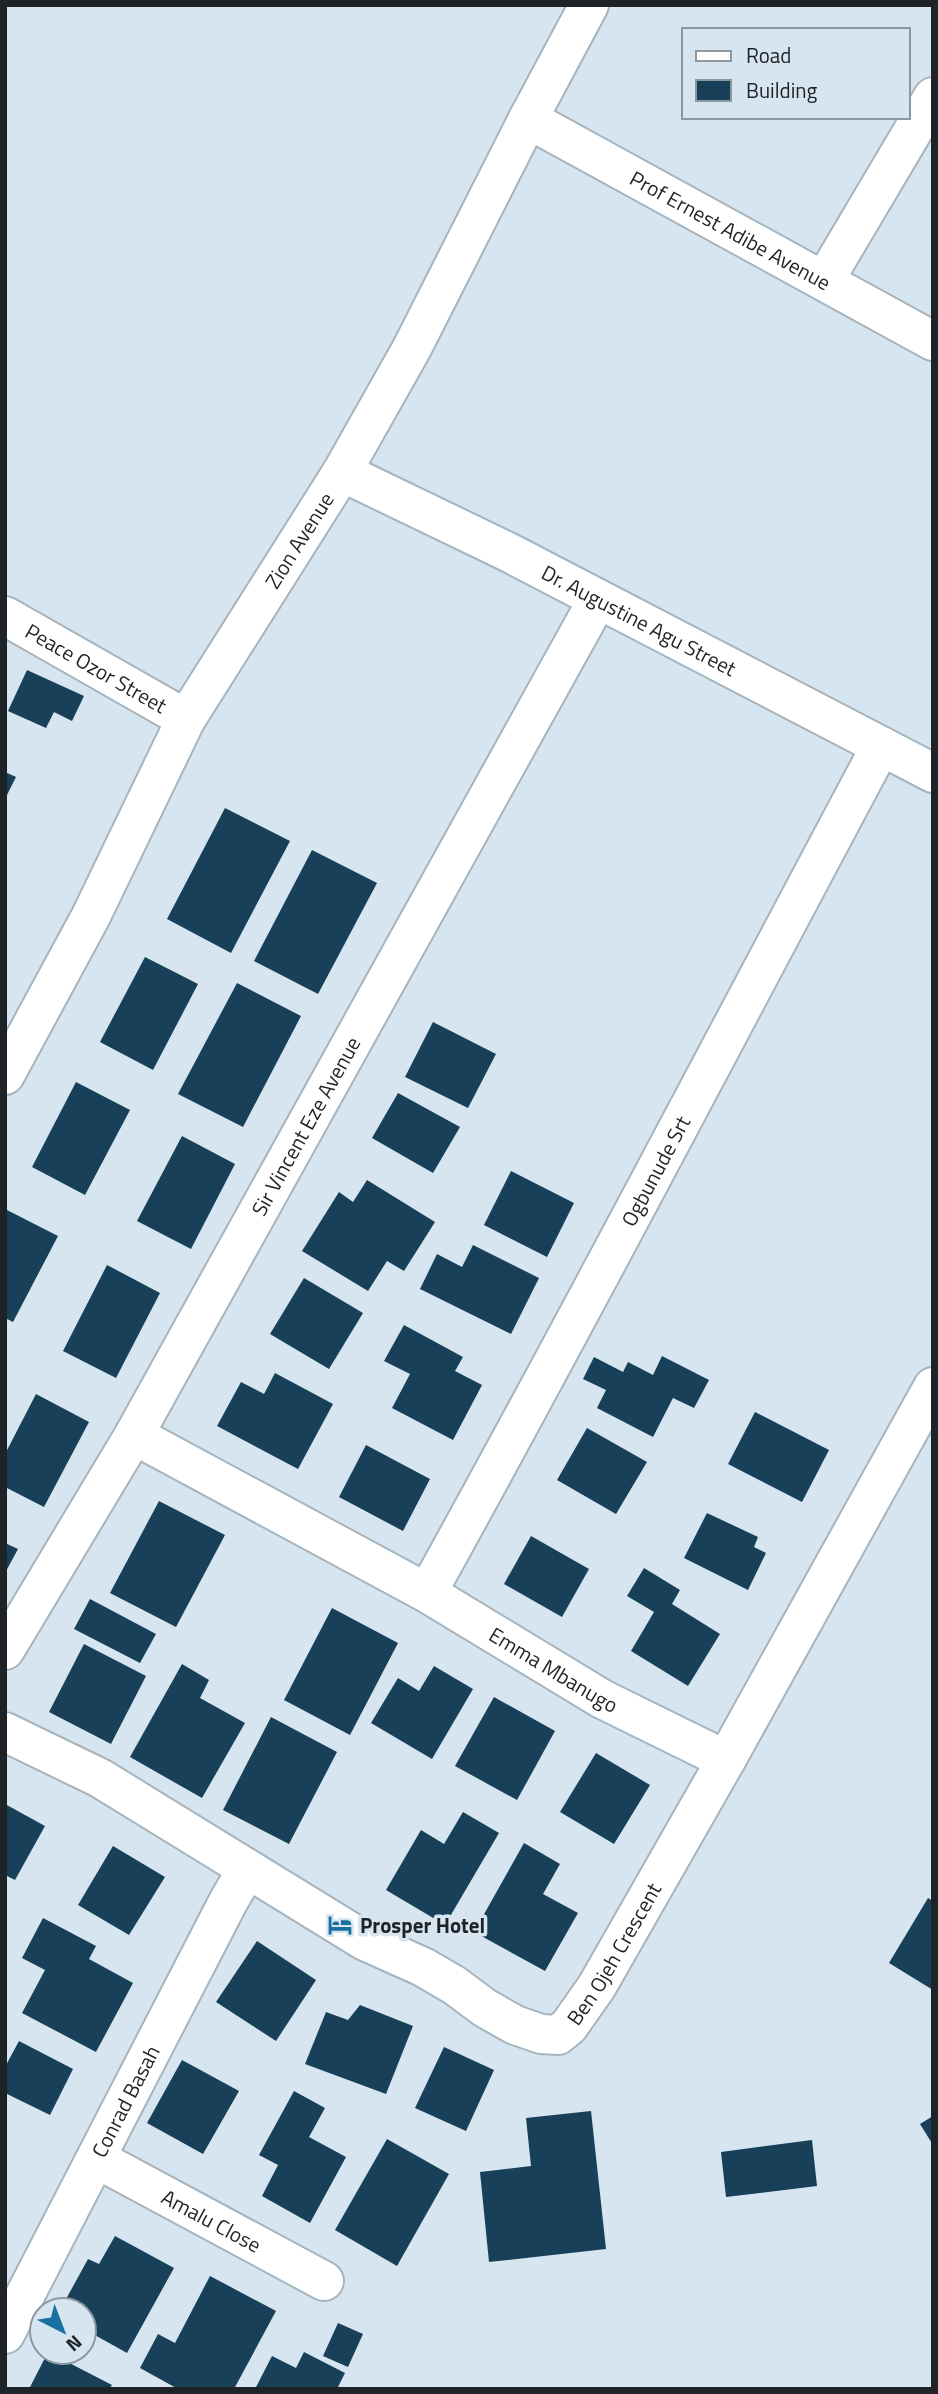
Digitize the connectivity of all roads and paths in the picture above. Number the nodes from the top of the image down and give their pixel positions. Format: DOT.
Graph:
graph roads {
  1 [pos="589,5"];
  2 [pos="933,97"];
  3 [pos="528,119"];
  4 [pos="824,281"];
  5 [pos="933,341"];
  6 [pos="342,472"];
  7 [pos="598,599"];
  8 [pos="5,616"];
  9 [pos="186,719"];
  10 [pos="881,747"];
  11 [pos="933,773"];
  12 [pos="5,1075"];
  13 [pos="933,1387"];
  14 [pos="134,1435"];
  15 [pos="427,1593"];
  16 [pos="5,1650"];
  17 [pos="5,1732"];
  18 [pos="726,1760"];
  19 [pos="247,1869"];
  20 [pos="97,2159"];
  21 [pos="324,2281"];
  22 [pos="5,2334"];
  1 -- 3 [label="street, Zion Avenue"];
  2 -- 4 [label="street"];
  3 -- 4 [label="street, Prof Ernest Adibe Avenue"];
  3 -- 6 [label="street, Zion Avenue"];
  4 -- 5 [label="street, Prof Ernest Adibe Avenue"];
  6 -- 7 [label="street, Dr. Augustine Agu Street"];
  6 -- 9 [label="street, Zion Avenue"];
  7 -- 10 [label="street, Dr. Augustine Agu Street"];
  7 -- 14 [label="street, Sir Vincent Eze Avenue"];
  8 -- 9 [label="street, Peace Ozor Street"];
  9 -- 12 [label="street, Zion Avenue"];
  10 -- 11 [label="street, Dr. Augustine Agu Street"];
  10 -- 15 [label="street, Ogbunude Srt"];
  13 -- 18 [label="street, Ben Ojeh Crescent"];
  14 -- 15 [label="street, Emma Mbanugo"];
  14 -- 16 [label="street, Sir Vincent Eze Avenue"];
  15 -- 18 [label="street, Emma Mbanugo"];
  17 -- 19 [label="street, Ben Ojeh Crescent"];
  18 -- 19 [label="street, Ben Ojeh Crescent"];
  19 -- 20 [label="street, Conrad Basah"];
  20 -- 21 [label="street, Amalu Close"];
  20 -- 22 [label="street, Conrad Basah"];
}
